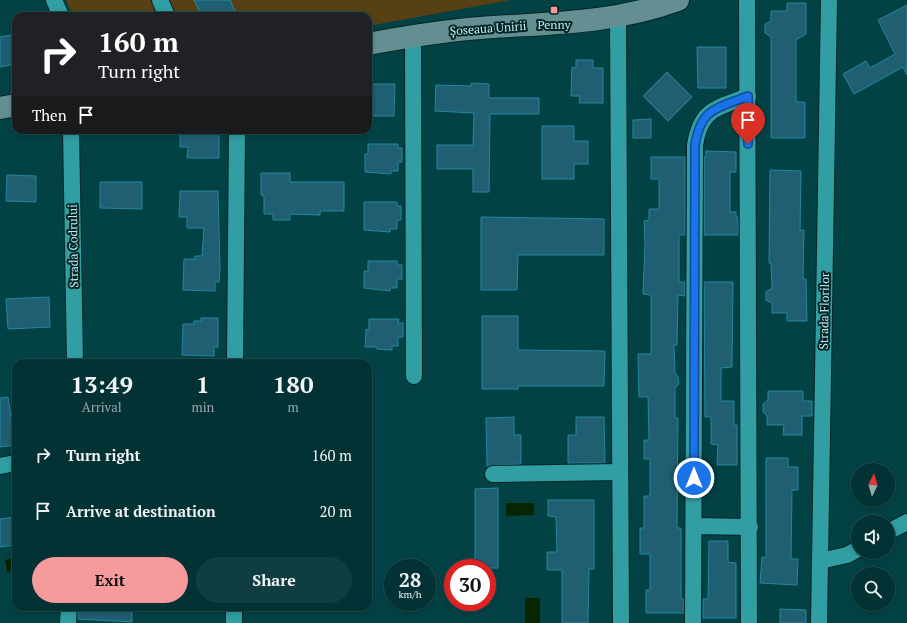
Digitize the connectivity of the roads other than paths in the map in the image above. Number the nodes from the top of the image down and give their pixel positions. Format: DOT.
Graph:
graph roads {
  1 [pos="54,0"];
  2 [pos="160,0"];
  3 [pos="678,0"];
  4 [pos="747,0"];
  5 [pos="828,0"];
  6 [pos="59,12"];
  7 [pos="165,12"];
  8 [pos="618,17"];
  9 [pos="413,36"];
  10 [pos="372,43"];
  11 [pos="748,96"];
  12 [pos="12,106"];
  13 [pos="0,108"];
  14 [pos="71,134"];
  15 [pos="237,134"];
  16 [pos="75,359"];
  17 [pos="235,359"];
  18 [pos="414,376"];
  19 [pos="12,464"];
  20 [pos="0,466"];
  21 [pos="620,472"];
  22 [pos="493,474"];
  23 [pos="907,522"];
  24 [pos="694,526"];
  25 [pos="750,527"];
  26 [pos="895,528"];
  27 [pos="851,553"];
  28 [pos="820,560"];
  29 [pos="69,611"];
  30 [pos="234,611"];
  31 [pos="68,623"];
  32 [pos="234,623"];
  33 [pos="621,623"];
  34 [pos="694,623"];
  35 [pos="749,623"];
  36 [pos="819,623"];
  1 -- 6 [label="street"];
  2 -- 7 [label="street"];
  3 -- 8 [label="main road, Șoseaua Unirii"];
  4 -- 11 [label="street"];
  5 -- 28 [label="street, Strada Florilor"];
  8 -- 9 [label="main road, Șoseaua Unirii"];
  8 -- 21 [label="street"];
  9 -- 10 [label="main road, Șoseaua Unirii"];
  9 -- 18 [label="street"];
  11 -- 24 [label="street"];
  11 -- 25 [label="street"];
  12 -- 13 [label="main road"];
  14 -- 16 [label="street, Strada Codrului"];
  15 -- 17 [label="street"];
  19 -- 20 [label="street"];
  21 -- 22 [label="street"];
  21 -- 33 [label="street"];
  23 -- 26 [label="street"];
  24 -- 25 [label="street"];
  24 -- 34 [label="street"];
  25 -- 35 [label="street"];
  27 -- 28 [label="street"];
  28 -- 36 [label="street, Strada Florilor"];
  29 -- 31 [label="street"];
  30 -- 32 [label="street"];
}
